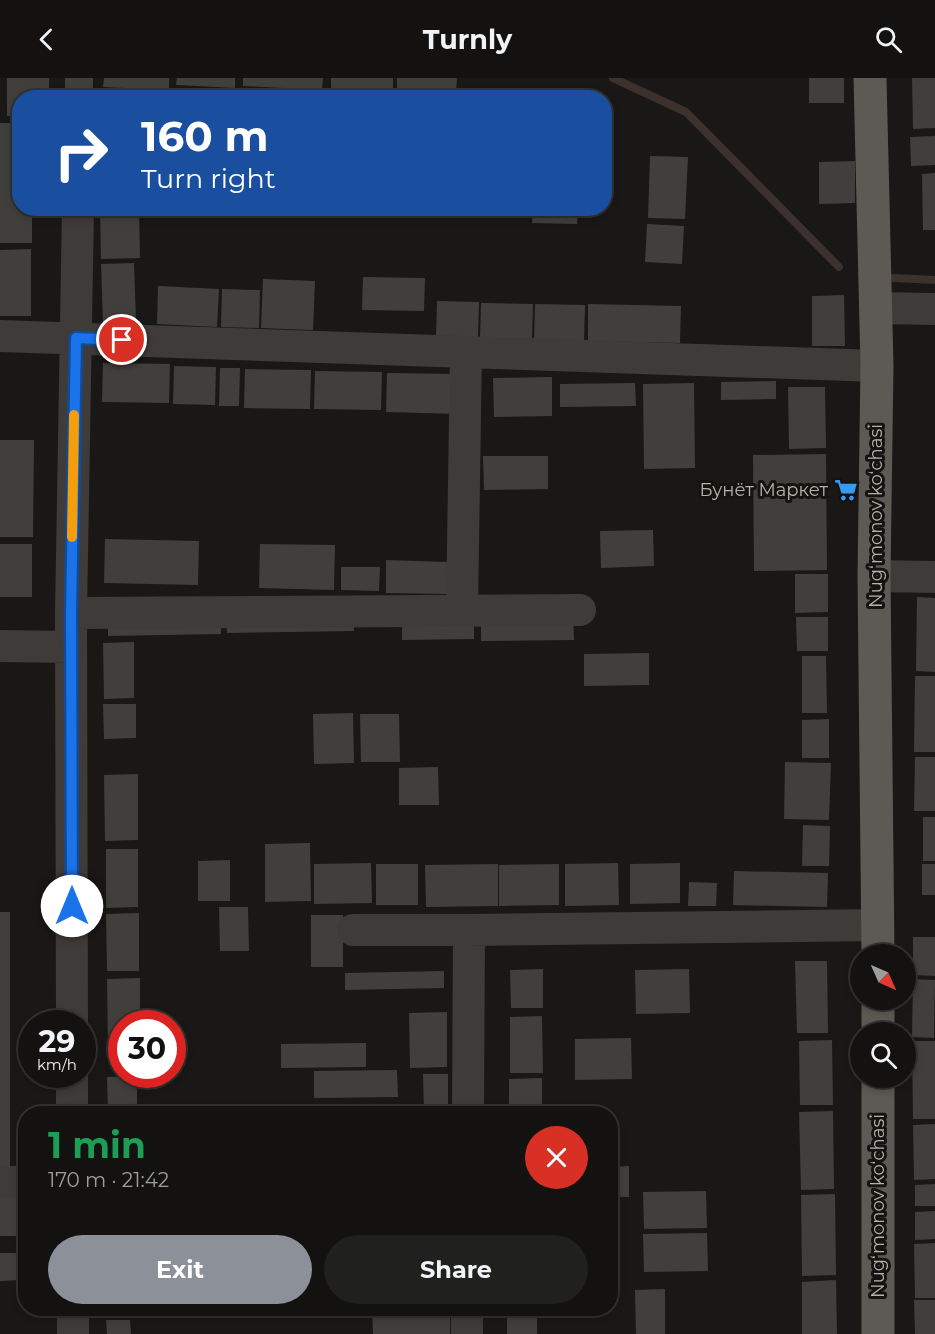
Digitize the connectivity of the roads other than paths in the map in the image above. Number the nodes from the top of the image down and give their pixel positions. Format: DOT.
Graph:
graph roads {
  1 [pos="870,78"];
  2 [pos="78,216"];
  3 [pos="875,308"];
  4 [pos="935,309"];
  5 [pos="0,336"];
  6 [pos="76,338"];
  7 [pos="466,352"];
  8 [pos="877,366"];
  9 [pos="874,576"];
  10 [pos="935,577"];
  11 [pos="462,610"];
  12 [pos="580,610"];
  13 [pos="71,613"];
  14 [pos="0,646"];
  15 [pos="71,647"];
  16 [pos="353,930"];
  17 [pos="469,930"];
  18 [pos="878,940"];
  19 [pos="72,1010"];
  20 [pos="72,1088"];
  21 [pos="878,1088"];
  22 [pos="72,1106"];
  23 [pos="468,1106"];
  24 [pos="0,1182"];
  25 [pos="18,1182"];
  26 [pos="73,1316"];
  27 [pos="467,1316"];
  28 [pos="73,1334"];
  29 [pos="466,1334"];
  30 [pos="878,1334"];
  1 -- 3 [label="main road, Nugʻmonov koʻchasi"];
  2 -- 6 [label="street"];
  3 -- 4 [label="street"];
  3 -- 8 [label="main road, Nugʻmonov koʻchasi"];
  5 -- 6 [label="street"];
  6 -- 7 [label="street"];
  6 -- 13 [label="street"];
  7 -- 8 [label="street"];
  7 -- 11 [label="street"];
  8 -- 9 [label="main road, Nugʻmonov koʻchasi"];
  9 -- 10 [label="street"];
  9 -- 18 [label="main road, Nugʻmonov koʻchasi"];
  11 -- 12 [label="street"];
  11 -- 13 [label="street"];
  13 -- 15 [label="street"];
  14 -- 15 [label="street"];
  15 -- 19 [label="street"];
  16 -- 17 [label="street"];
  17 -- 18 [label="street"];
  17 -- 23 [label="street"];
  20 -- 22 [label="street"];
  21 -- 30 [label="main road, Nugʻmonov koʻchasi"];
  24 -- 25 [label="street"];
  26 -- 28 [label="street"];
  27 -- 29 [label="street"];
}
